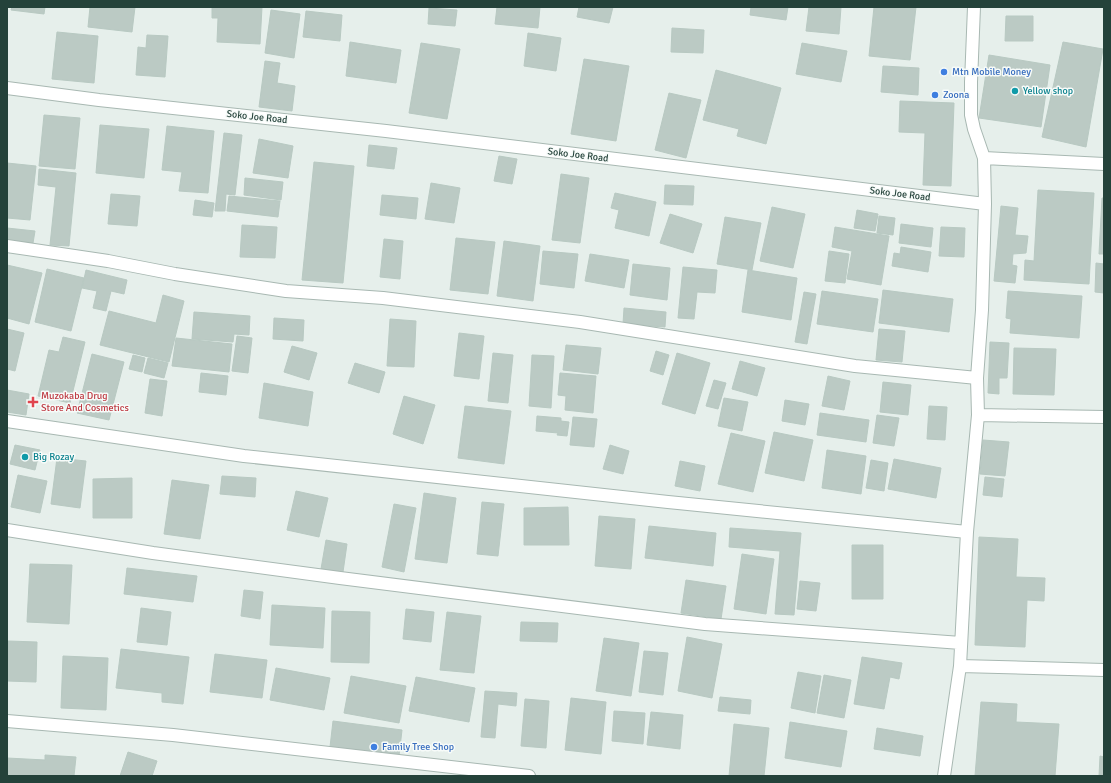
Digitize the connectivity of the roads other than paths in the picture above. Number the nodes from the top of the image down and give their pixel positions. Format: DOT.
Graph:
graph roads {
  1 [pos="974,7"];
  2 [pos="7,88"];
  3 [pos="984,158"];
  4 [pos="1104,164"];
  5 [pos="985,204"];
  6 [pos="7,246"];
  7 [pos="977,378"];
  8 [pos="978,415"];
  9 [pos="1104,417"];
  10 [pos="7,421"];
  11 [pos="7,530"];
  12 [pos="967,532"];
  13 [pos="961,643"];
  14 [pos="960,666"];
  15 [pos="1104,670"];
  16 [pos="7,721"];
  17 [pos="444,771"];
  18 [pos="529,776"];
  19 [pos="944,776"];
  1 -- 3 [label="street"];
  2 -- 5 [label="street, Soko Joe Road"];
  3 -- 4 [label="street"];
  3 -- 5 [label="street"];
  5 -- 7 [label="street"];
  6 -- 7 [label="street"];
  7 -- 8 [label="street"];
  8 -- 9 [label="street"];
  8 -- 12 [label="street"];
  10 -- 12 [label="street"];
  11 -- 13 [label="street"];
  12 -- 13 [label="street"];
  13 -- 14 [label="street"];
  14 -- 15 [label="street"];
  14 -- 19 [label="street"];
  16 -- 17 [label="street"];
  17 -- 18 [label="street"];
}
